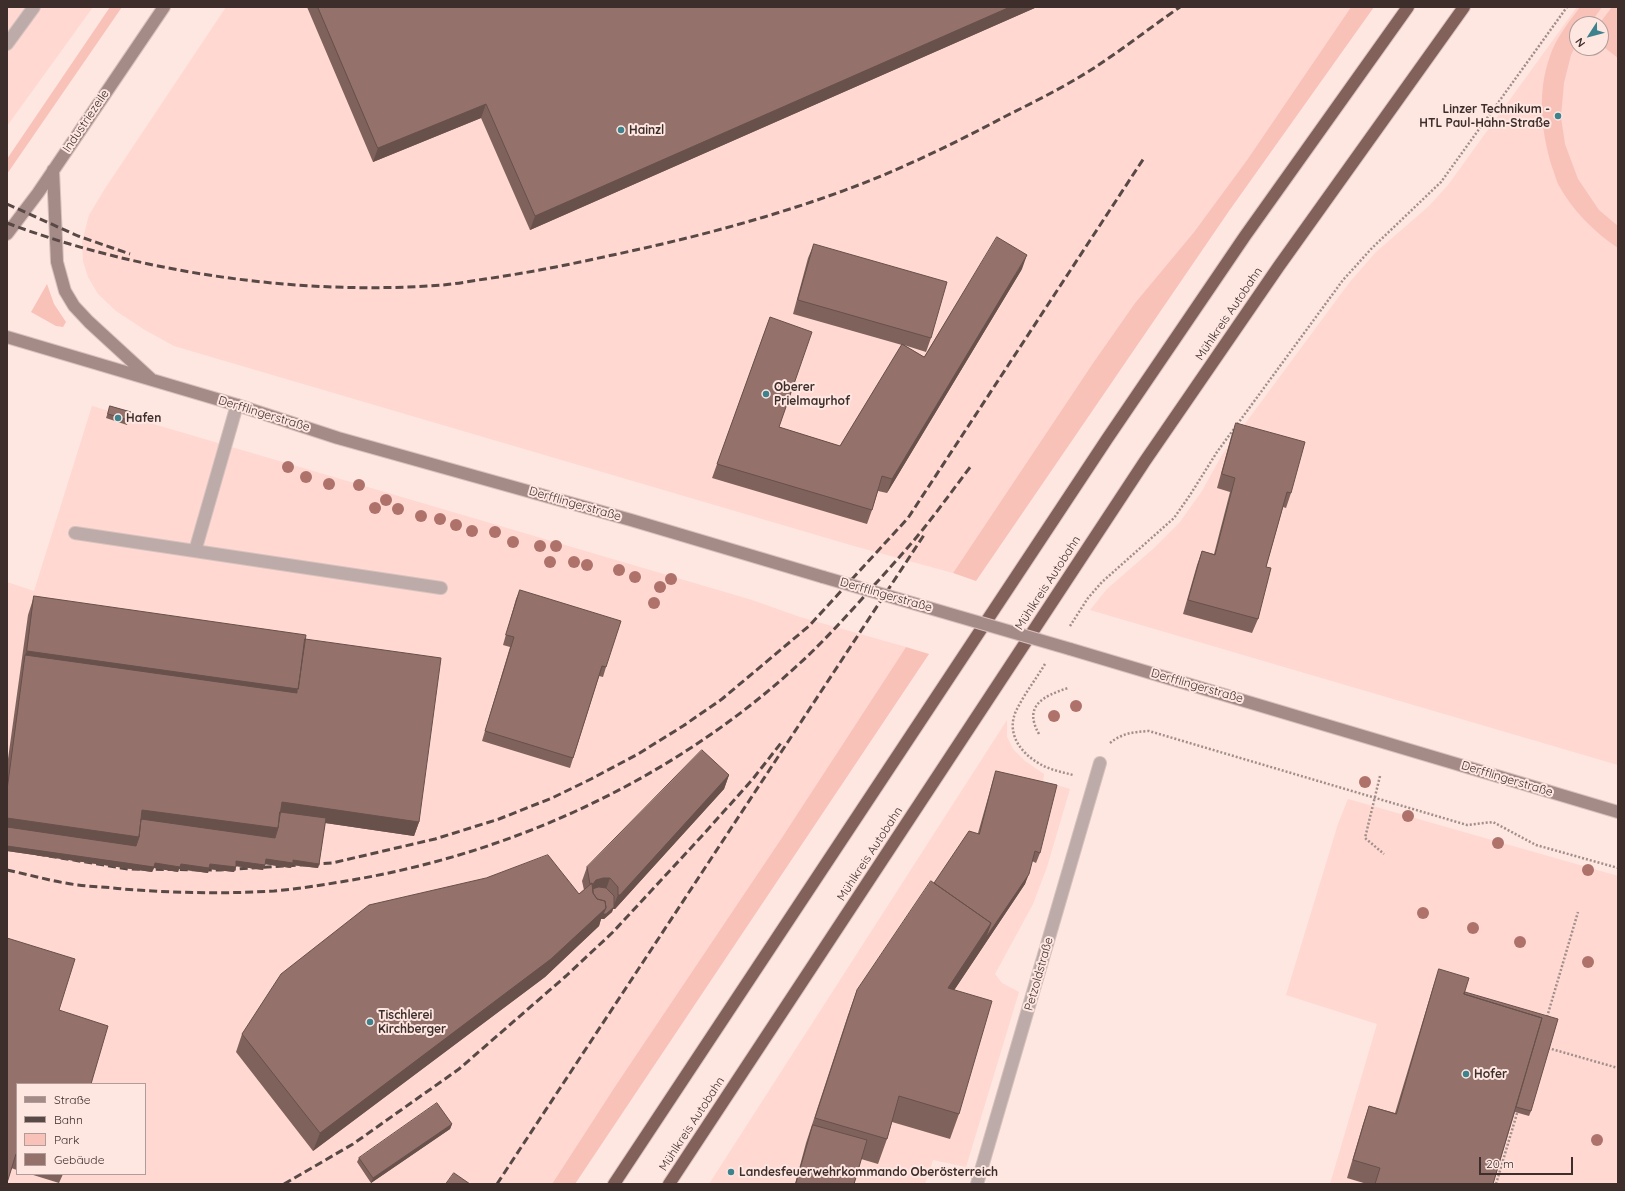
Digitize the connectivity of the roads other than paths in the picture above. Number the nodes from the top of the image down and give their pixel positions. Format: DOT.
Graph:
graph roads {
  1 [pos="34,7"];
  2 [pos="164,7"];
  3 [pos="1408,7"];
  4 [pos="1464,7"];
  5 [pos="7,44"];
  6 [pos="53,170"];
  7 [pos="7,234"];
  8 [pos="7,336"];
  9 [pos="153,381"];
  10 [pos="237,405"];
  11 [pos="75,533"];
  12 [pos="195,551"];
  13 [pos="441,588"];
  14 [pos="1100,763"];
  15 [pos="1618,812"];
  16 [pos="614,1184"];
  17 [pos="669,1184"];
  18 [pos="977,1184"];
  1 -- 5 [label="street"];
  2 -- 6 [label="street, Industriezeile"];
  3 -- 16 [label="highway"];
  4 -- 17 [label="highway, Mühlkreis Autobahn"];
  6 -- 7 [label="street, Industriezeile"];
  6 -- 9 [label="street, Derfflingerstraße"];
  8 -- 9 [label="street, Derfflingerstraße"];
  9 -- 10 [label="street, Derfflingerstraße"];
  10 -- 12 [label="street"];
  10 -- 15 [label="street, Derfflingerstraße, bridge"];
  11 -- 12 [label="street"];
  12 -- 13 [label="street"];
  14 -- 18 [label="street, Petzoldstraße"];
}
